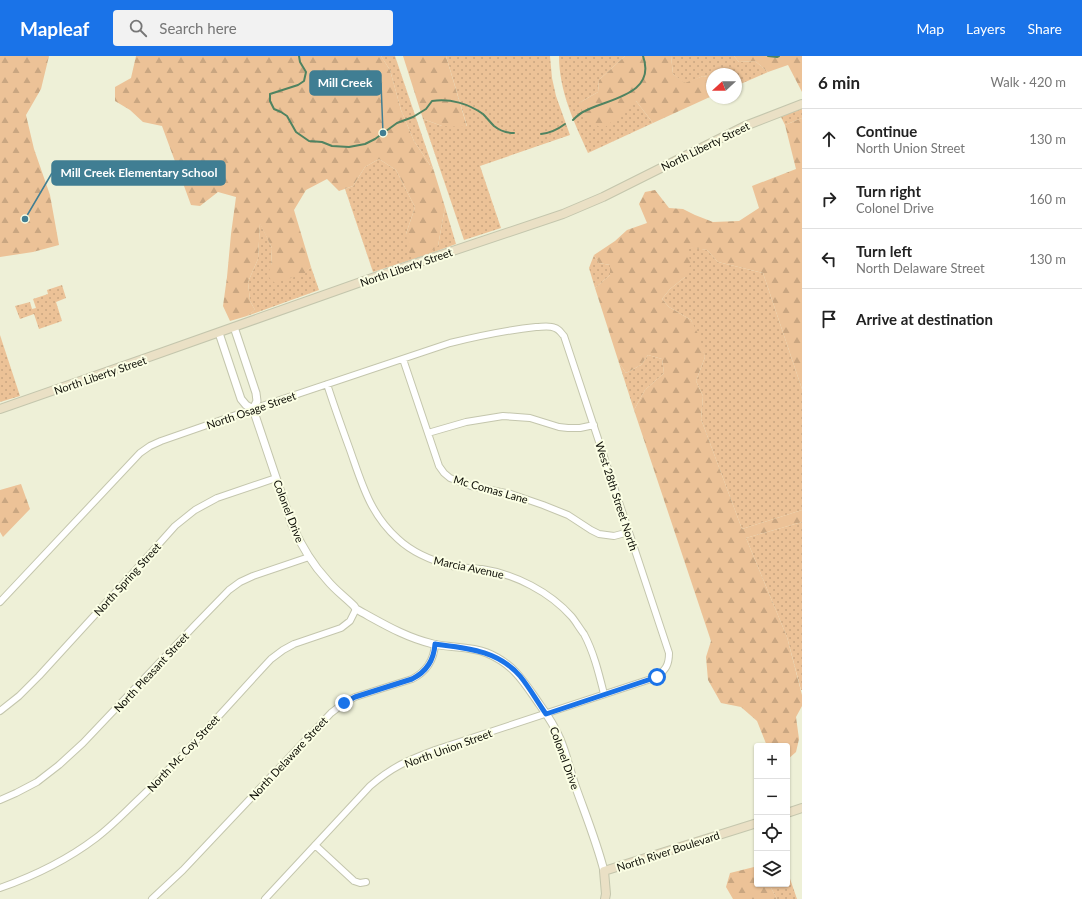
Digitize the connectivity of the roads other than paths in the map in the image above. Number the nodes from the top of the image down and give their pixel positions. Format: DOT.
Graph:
graph roads {
  1 [pos="802,104"];
  2 [pos="234,328"];
  3 [pos="561,332"];
  4 [pos="219,333"];
  5 [pos="403,359"];
  6 [pos="327,384"];
  7 [pos="0,409"];
  8 [pos="253,409"];
  9 [pos="594,425"];
  10 [pos="428,434"];
  11 [pos="276,478"];
  12 [pos="629,532"];
  13 [pos="309,557"];
  14 [pos="0,602"];
  15 [pos="356,608"];
  16 [pos="435,644"];
  17 [pos="669,661"];
  18 [pos="604,694"];
  19 [pos="0,711"];
  20 [pos="546,714"];
  21 [pos="0,800"];
  22 [pos="802,808"];
  23 [pos="790,812"];
  24 [pos="754,824"];
  25 [pos="315,845"];
  26 [pos="604,872"];
  27 [pos="366,882"];
  28 [pos="0,888"];
  29 [pos="152,899"];
  30 [pos="265,899"];
  31 [pos="605,899"];
  1 -- 2 [label="main road, North Liberty Street"];
  2 -- 4 [label="main road, North Liberty Street"];
  2 -- 8 [label="street, Colonel Drive"];
  3 -- 5 [label="street, North Osage Street"];
  3 -- 9 [label="street, West 28th Street North"];
  4 -- 7 [label="main road, North Liberty Street"];
  4 -- 8 [label="street, Colonel Drive"];
  5 -- 6 [label="street, North Osage Street"];
  5 -- 10 [label="street, Mc Comas Lane"];
  6 -- 8 [label="street, North Osage Street"];
  6 -- 18 [label="street, Marcia Avenue"];
  8 -- 11 [label="street, Colonel Drive"];
  8 -- 14 [label="street, North Osage Street"];
  9 -- 10 [label="street"];
  9 -- 12 [label="street, West 28th Street North"];
  10 -- 12 [label="street, Mc Comas Lane"];
  11 -- 13 [label="street, Colonel Drive"];
  11 -- 19 [label="street, North Spring Street"];
  12 -- 17 [label="street, West 28th Street North"];
  13 -- 15 [label="street, Colonel Drive"];
  13 -- 21 [label="street, North Pleasant Street"];
  15 -- 16 [label="street, Colonel Drive"];
  15 -- 28 [label="street, North Mc Coy Street"];
  16 -- 20 [label="street, Colonel Drive"];
  16 -- 29 [label="street, North Delaware Street"];
  17 -- 18 [label="street, North Union Street"];
  18 -- 20 [label="street, North Union Street"];
  20 -- 25 [label="street, North Union Street"];
  20 -- 26 [label="street, Colonel Drive"];
  22 -- 23 [label="main road"];
  24 -- 26 [label="main road, North River Boulevard"];
  25 -- 27 [label="street"];
  25 -- 30 [label="street, North Union Street"];
  26 -- 31 [label="main road, North River Boulevard"];
}
